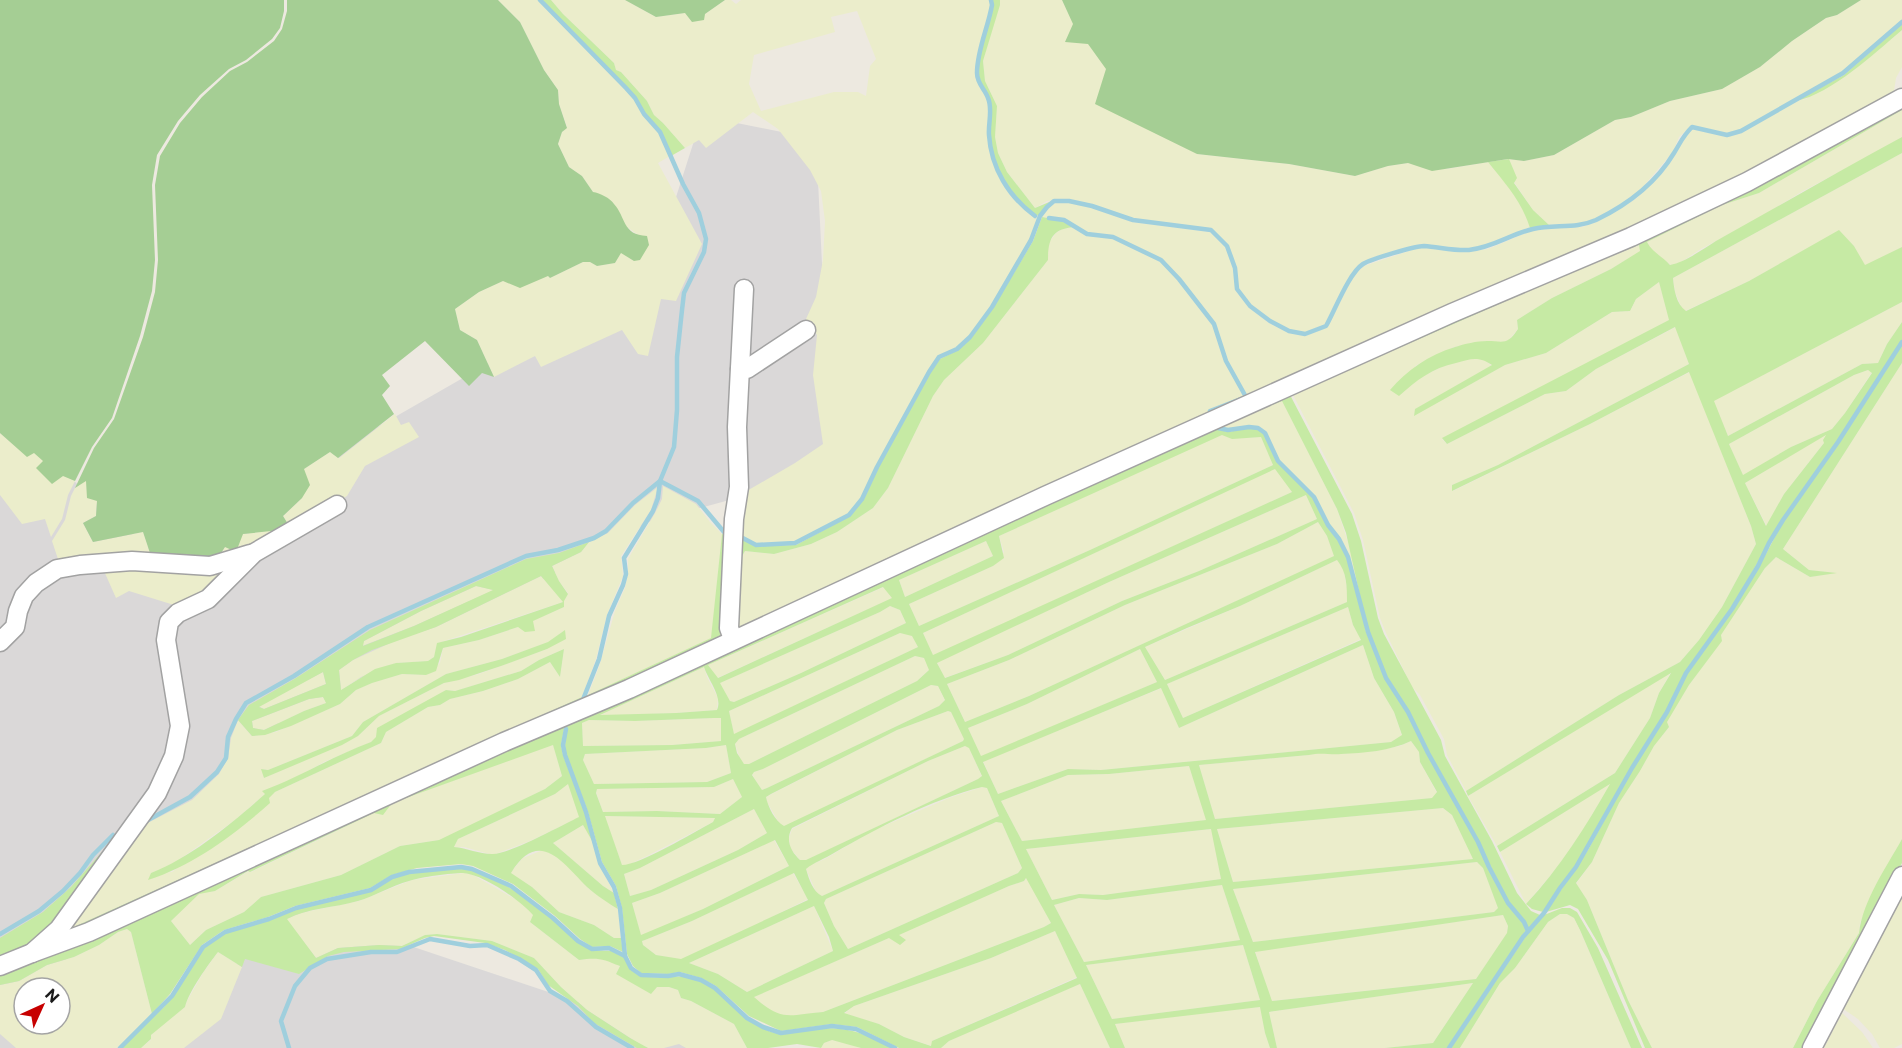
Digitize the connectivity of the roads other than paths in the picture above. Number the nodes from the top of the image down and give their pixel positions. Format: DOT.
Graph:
graph roads {
  1 [pos="1902,98"];
  2 [pos="744,289"];
  3 [pos="806,330"];
  4 [pos="740,369"];
  5 [pos="337,504"];
  6 [pos="254,553"];
  7 [pos="733,639"];
  8 [pos="0,642"];
  9 [pos="1902,876"];
  10 [pos="32,953"];
  11 [pos="0,966"];
  12 [pos="1812,1048"];
  1 -- 7 [label="street"];
  2 -- 4 [label="street"];
  3 -- 4 [label="street"];
  4 -- 7 [label="street"];
  5 -- 6 [label="street"];
  6 -- 8 [label="street"];
  6 -- 10 [label="street"];
  7 -- 10 [label="street"];
  9 -- 12 [label="street"];
  10 -- 11 [label="street"];
}
